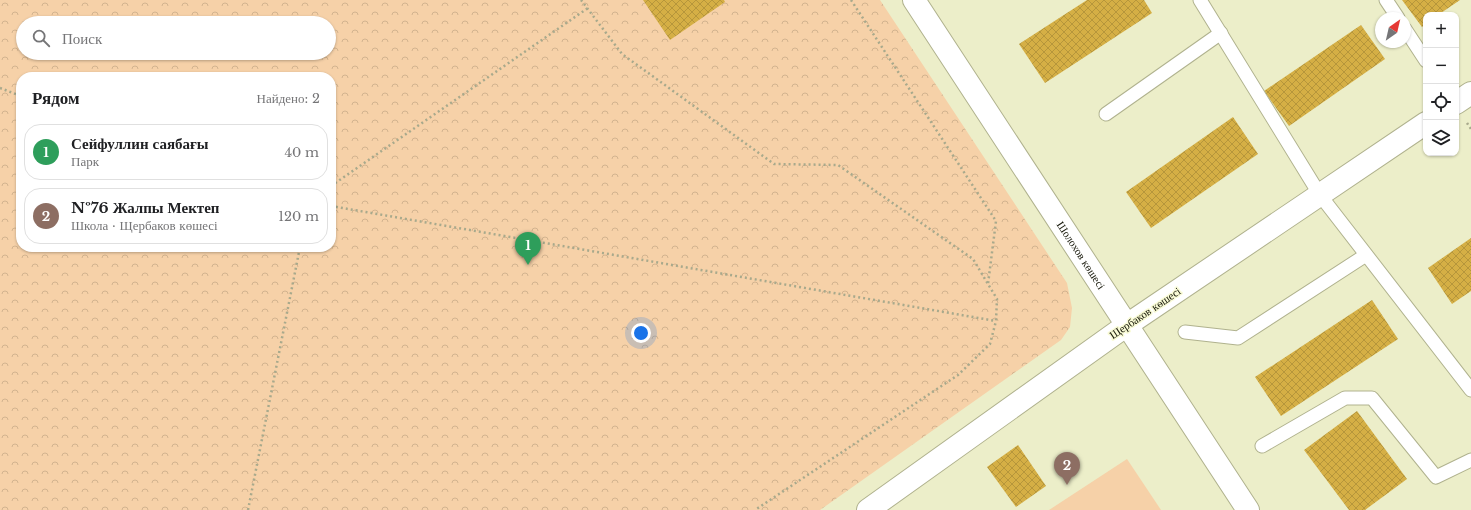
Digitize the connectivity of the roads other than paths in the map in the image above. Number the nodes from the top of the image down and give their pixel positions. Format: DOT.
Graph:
graph roads {
  1 [pos="914,0"];
  2 [pos="1200,0"];
  3 [pos="1386,0"];
  4 [pos="1394,12"];
  5 [pos="1221,33"];
  6 [pos="1411,38"];
  7 [pos="1423,56"];
  8 [pos="1471,93"];
  9 [pos="1459,101"];
  10 [pos="1106,114"];
  11 [pos="1423,125"];
  12 [pos="1320,195"];
  13 [pos="1366,255"];
  14 [pos="1127,325"];
  15 [pos="1185,332"];
  16 [pos="1471,390"];
  17 [pos="1262,446"];
  18 [pos="1471,460"];
  19 [pos="868,510"];
  20 [pos="1248,510"];
  1 -- 14 [label="street, Шолохов көшесі"];
  2 -- 5 [label="lane"];
  3 -- 4 [label="lane"];
  5 -- 10 [label="lane"];
  5 -- 12 [label="lane"];
  6 -- 7 [label="lane"];
  8 -- 9 [label="street"];
  11 -- 12 [label="street, Щербаков көшесі"];
  12 -- 13 [label="lane"];
  12 -- 14 [label="street, Щербаков көшесі"];
  13 -- 15 [label="lane"];
  13 -- 16 [label="lane"];
  14 -- 19 [label="street, Щербаков көшесі"];
  14 -- 20 [label="street, Шолохов көшесі"];
  17 -- 18 [label="lane"];
}
